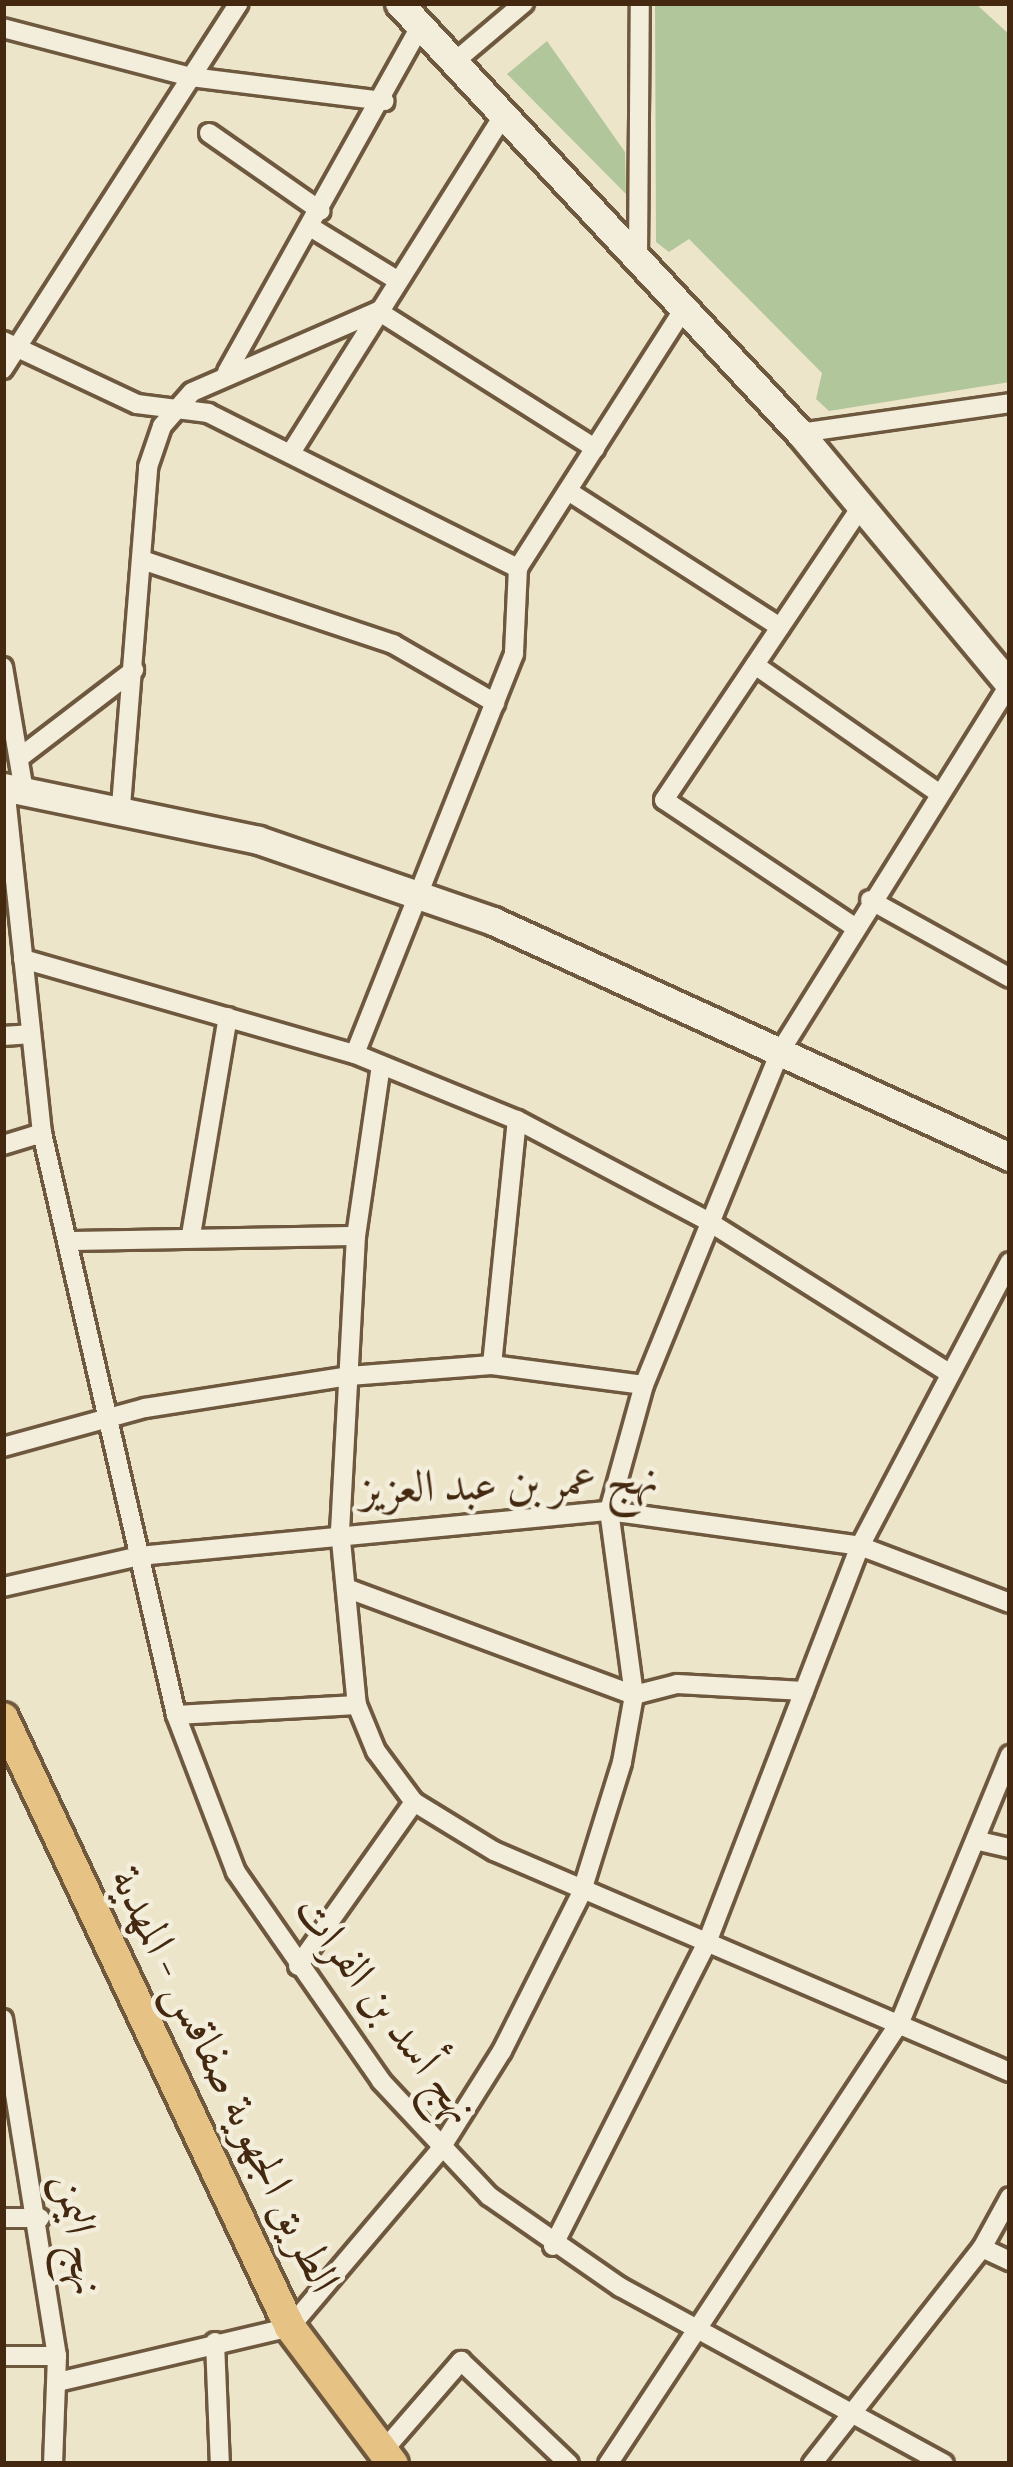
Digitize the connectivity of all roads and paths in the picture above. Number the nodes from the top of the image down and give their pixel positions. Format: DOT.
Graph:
graph roads {
  1 [pos="239,3"];
  2 [pos="399,3"];
  3 [pos="524,3"];
  4 [pos="640,3"];
  5 [pos="420,26"];
  6 [pos="3,28"];
  7 [pos="453,63"];
  8 [pos="191,77"];
  9 [pos="385,101"];
  10 [pos="502,117"];
  11 [pos="209,133"];
  12 [pos="316,220"];
  13 [pos="638,260"];
  14 [pos="397,280"];
  15 [pos="684,308"];
  16 [pos="378,311"];
  17 [pos="9,346"];
  18 [pos="3,369"];
  19 [pos="227,372"];
  20 [pos="1010,403"];
  21 [pos="173,410"];
  22 [pos="800,433"];
  23 [pos="595,448"];
  24 [pos="292,451"];
  25 [pos="568,490"];
  26 [pos="861,507"];
  27 [pos="145,561"];
  28 [pos="518,568"];
  29 [pos="780,627"];
  30 [pos="754,665"];
  31 [pos="3,667"];
  32 [pos="134,670"];
  33 [pos="1010,685"];
  34 [pos="495,703"];
  35 [pos="19,758"];
  36 [pos="11,788"];
  37 [pos="937,792"];
  38 [pos="121,806"];
  39 [pos="425,898"];
  40 [pos="870,900"];
  41 [pos="854,926"];
  42 [pos="23,959"];
  43 [pos="1010,978"];
  44 [pos="229,1017"];
  45 [pos="28,1034"];
  46 [pos="3,1036"];
  47 [pos="781,1050"];
  48 [pos="355,1054"];
  49 [pos="381,1065"];
  50 [pos="517,1120"];
  51 [pos="42,1133"];
  52 [pos="3,1145"];
  53 [pos="1010,1157"];
  54 [pos="706,1220"];
  55 [pos="191,1235"];
  56 [pos="356,1236"];
  57 [pos="68,1240"];
  58 [pos="1010,1262"];
  59 [pos="492,1365"];
  60 [pos="947,1372"];
  61 [pos="349,1376"];
  62 [pos="644,1385"];
  63 [pos="113,1419"];
  64 [pos="3,1447"];
  65 [pos="609,1511"];
  66 [pos="340,1530"];
  67 [pos="860,1546"];
  68 [pos="139,1556"];
  69 [pos="3,1587"];
  70 [pos="346,1588"];
  71 [pos="1010,1603"];
  72 [pos="804,1691"];
  73 [pos="634,1696"];
  74 [pos="357,1705"];
  75 [pos="176,1715"];
  76 [pos="3,1718"];
  77 [pos="1010,1755"];
  78 [pos="13,1765"];
  79 [pos="414,1802"];
  80 [pos="979,1841"];
  81 [pos="1010,1848"];
  82 [pos="581,1894"];
  83 [pos="706,1945"];
  84 [pos="298,1966"];
  85 [pos="900,2022"];
  86 [pos="4,2029"];
  87 [pos="1010,2072"];
  88 [pos="439,2152"];
  89 [pos="1010,2197"];
  90 [pos="3,2218"];
  91 [pos="40,2218"];
  92 [pos="553,2246"];
  93 [pos="982,2248"];
  94 [pos="1010,2260"];
  95 [pos="290,2327"];
  96 [pos="702,2334"];
  97 [pos="215,2342"];
  98 [pos="3,2356"];
  99 [pos="57,2356"];
  100 [pos="58,2382"];
  101 [pos="847,2419"];
  102 [pos="387,2458"];
  103 [pos="52,2464"];
  104 [pos="220,2464"];
  105 [pos="569,2464"];
  106 [pos="608,2464"];
  107 [pos="812,2464"];
  108 [pos="944,2464"];
  1 -- 8 [label="street"];
  2 -- 5 [label="street"];
  3 -- 7 [label="street"];
  4 -- 13 [label="street"];
  5 -- 7 [label="street"];
  5 -- 9 [label="street"];
  6 -- 8 [label="street"];
  7 -- 10 [label="street"];
  8 -- 9 [label="street"];
  8 -- 17 [label="street"];
  9 -- 12 [label="street"];
  10 -- 13 [label="street"];
  10 -- 14 [label="street"];
  11 -- 12 [label="street"];
  12 -- 14 [label="street"];
  12 -- 19 [label="street"];
  13 -- 15 [label="street"];
  14 -- 16 [label="street"];
  15 -- 22 [label="street"];
  15 -- 23 [label="street"];
  16 -- 19 [label="street"];
  16 -- 23 [label="street"];
  16 -- 24 [label="street"];
  17 -- 18 [label="street"];
  17 -- 21 [label="street"];
  19 -- 21 [label="street"];
  20 -- 22 [label="street"];
  21 -- 24 [label="street"];
  21 -- 27 [label="street"];
  22 -- 26 [label="street"];
  23 -- 25 [label="street"];
  24 -- 28 [label="street"];
  25 -- 28 [label="street"];
  25 -- 29 [label="street"];
  26 -- 29 [label="street"];
  26 -- 33 [label="street"];
  27 -- 32 [label="street"];
  27 -- 34 [label="street"];
  28 -- 34 [label="street"];
  29 -- 30 [label="street"];
  30 -- 37 [label="street"];
  30 -- 41 [label="street"];
  31 -- 35 [label="street, نهج أسد بن الفرات"];
  32 -- 35 [label="street"];
  32 -- 38 [label="street"];
  33 -- 37 [label="street"];
  34 -- 39 [label="street"];
  35 -- 36 [label="street, نهج أسد بن الفرات"];
  36 -- 38 [label="street"];
  36 -- 42 [label="street, نهج أسد بن الفرات"];
  37 -- 40 [label="street"];
  38 -- 39 [label="street"];
  39 -- 47 [label="street"];
  39 -- 48 [label="street"];
  40 -- 41 [label="street"];
  40 -- 43 [label="street"];
  41 -- 47 [label="street"];
  42 -- 44 [label="street"];
  42 -- 45 [label="street, نهج أسد بن الفرات"];
  44 -- 48 [label="street"];
  44 -- 55 [label="street"];
  45 -- 46 [label="street"];
  45 -- 51 [label="street, نهج أسد بن الفرات"];
  47 -- 53 [label="street"];
  47 -- 54 [label="street"];
  48 -- 49 [label="street"];
  49 -- 50 [label="street"];
  49 -- 56 [label="street"];
  50 -- 54 [label="street"];
  50 -- 59 [label="street"];
  51 -- 52 [label="street"];
  51 -- 57 [label="street, نهج أسد بن الفرات"];
  54 -- 60 [label="street"];
  54 -- 62 [label="street"];
  55 -- 56 [label="street"];
  55 -- 57 [label="street"];
  56 -- 61 [label="street"];
  57 -- 63 [label="street, نهج أسد بن الفرات"];
  58 -- 60 [label="street"];
  59 -- 61 [label="street"];
  59 -- 62 [label="street"];
  60 -- 67 [label="street"];
  61 -- 63 [label="street"];
  61 -- 66 [label="street"];
  62 -- 65 [label="street"];
  63 -- 64 [label="street"];
  63 -- 68 [label="street, نهج أسد بن الفرات"];
  65 -- 66 [label="street, نهج عمر بن عبد العزيز"];
  65 -- 67 [label="street, نهج عمر بن عبد العزيز"];
  65 -- 73 [label="street"];
  66 -- 68 [label="street, نهج عمر بن عبد العزيز"];
  66 -- 70 [label="street"];
  67 -- 71 [label="street, نهج عمر بن عبد العزيز"];
  67 -- 72 [label="street"];
  68 -- 69 [label="street, نهج عمر بن عبد العزيز"];
  68 -- 75 [label="street, نهج أسد بن الفرات"];
  70 -- 73 [label="street"];
  70 -- 74 [label="street"];
  72 -- 73 [label="street"];
  72 -- 83 [label="street"];
  73 -- 82 [label="street"];
  74 -- 75 [label="street"];
  74 -- 79 [label="street"];
  75 -- 84 [label="street, نهج أسد بن الفرات"];
  76 -- 78 [label="main road, الطريق الجهوية صفاقس - المهدية"];
  77 -- 80 [label="street"];
  78 -- 95 [label="main road, الطريق الجهوية صفاقس - المهدية"];
  79 -- 82 [label="street"];
  79 -- 84 [label="street"];
  80 -- 81 [label="street"];
  80 -- 85 [label="street"];
  82 -- 83 [label="street"];
  82 -- 88 [label="street"];
  83 -- 85 [label="street"];
  83 -- 92 [label="street"];
  84 -- 88 [label="street, نهج أسد بن الفرات"];
  85 -- 87 [label="street"];
  85 -- 96 [label="street"];
  86 -- 91 [label="street, نهج اليمن"];
  88 -- 92 [label="street, نهج أسد بن الفرات"];
  88 -- 95 [label="street"];
  89 -- 93 [label="street"];
  90 -- 91 [label="street"];
  91 -- 99 [label="street, نهج اليمن"];
  92 -- 96 [label="street, نهج أسد بن الفرات"];
  93 -- 94 [label="street"];
  93 -- 101 [label="street"];
  95 -- 97 [label="street"];
  95 -- 102 [label="main road, الطريق الجهوية صفاقس - المهدية"];
  96 -- 101 [label="street, نهج أسد بن الفرات"];
  96 -- 106 [label="street"];
  97 -- 100 [label="street"];
  97 -- 104 [label="street"];
  98 -- 99 [label="street"];
  99 -- 100 [label="street, نهج اليمن"];
  100 -- 103 [label="street, نهج اليمن"];
  101 -- 107 [label="street"];
  101 -- 108 [label="street, نهج أسد بن الفرات"];
  102 -- 105 [label="street"];
}
